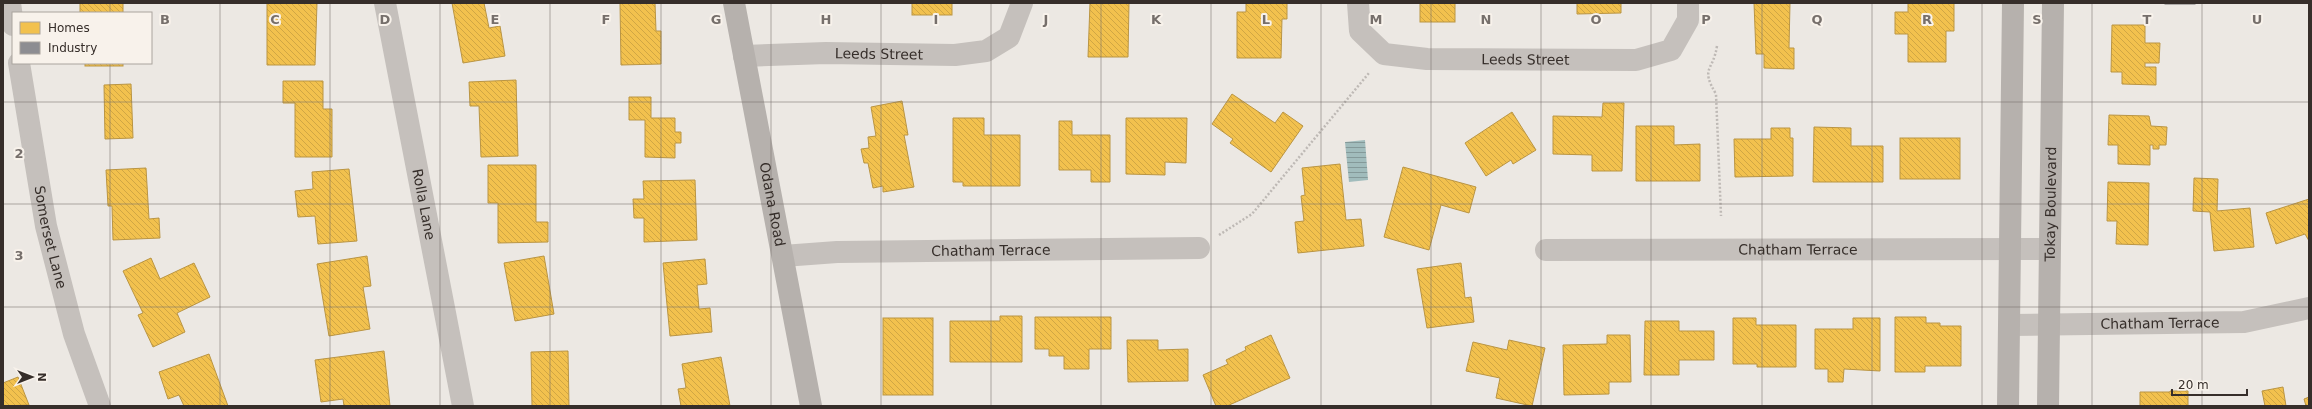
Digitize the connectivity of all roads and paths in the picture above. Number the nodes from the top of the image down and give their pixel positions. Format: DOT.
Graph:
graph roads {
  1 [pos="10,3"];
  2 [pos="385,3"];
  3 [pos="734,3"];
  4 [pos="1022,3"];
  5 [pos="1358,3"];
  6 [pos="2012,3"];
  7 [pos="2053,3"];
  8 [pos="1688,12"];
  9 [pos="12,18"];
  10 [pos="1717,46"];
  11 [pos="744,56"];
  12 [pos="19,64"];
  13 [pos="1372,69"];
  14 [pos="1721,216"];
  15 [pos="1199,248"];
  16 [pos="2009,249"];
  17 [pos="2049,249"];
  18 [pos="1546,250"];
  19 [pos="782,256"];
  20 [pos="2309,308"];
  21 [pos="2010,325"];
  22 [pos="2049,325"];
  23 [pos="100,406"];
  24 [pos="463,406"];
  25 [pos="811,406"];
  26 [pos="2008,406"];
  27 [pos="2048,406"];
  1 -- 9 [label="street"];
  2 -- 24 [label="street, Rolla Lane"];
  3 -- 11 [label="street, Odana Road"];
  4 -- 11 [label="street, Leeds Street"];
  5 -- 8 [label="street, Leeds Street"];
  6 -- 16 [label="street"];
  7 -- 17 [label="street, Tokay Boulevard"];
  10 -- 14 [label="path"];
  11 -- 19 [label="street, Odana Road"];
  12 -- 23 [label="street, Somerset Lane"];
  13 -- 15 [label="path"];
  15 -- 19 [label="street, Chatham Terrace"];
  16 -- 17 [label="street, Chatham Terrace"];
  16 -- 18 [label="street, Chatham Terrace"];
  16 -- 21 [label="street"];
  17 -- 22 [label="street, Tokay Boulevard"];
  19 -- 25 [label="street, Odana Road"];
  20 -- 22 [label="street, Chatham Terrace"];
  21 -- 22 [label="street, Chatham Terrace"];
  21 -- 26 [label="street"];
  22 -- 27 [label="street, Tokay Boulevard"];
}
